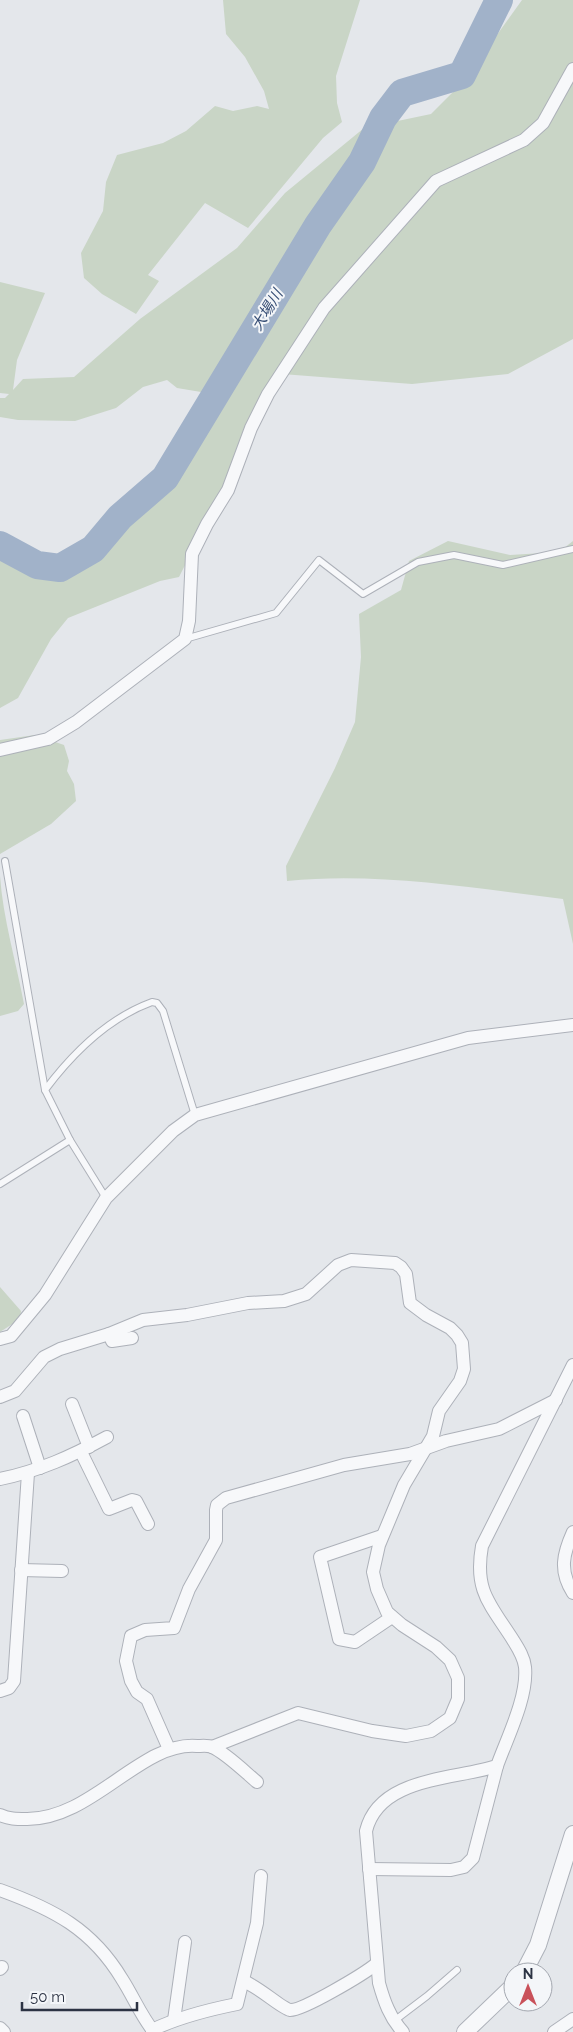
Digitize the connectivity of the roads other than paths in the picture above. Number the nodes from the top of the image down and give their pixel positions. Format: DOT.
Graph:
graph roads {
  1 [pos="573,69"];
  2 [pos="573,92"];
  3 [pos="555,106"];
  4 [pos="573,549"];
  5 [pos="186,639"];
  6 [pos="0,750"];
  7 [pos="4,861"];
  8 [pos="573,1025"];
  9 [pos="45,1090"];
  10 [pos="195,1115"];
  11 [pos="70,1140"];
  12 [pos="0,1184"];
  13 [pos="106,1198"];
  14 [pos="109,1334"];
  15 [pos="132,1338"];
  16 [pos="0,1339"];
  17 [pos="573,1365"];
  18 [pos="0,1397"];
  19 [pos="556,1400"];
  20 [pos="72,1404"];
  21 [pos="22,1416"];
  22 [pos="107,1437"];
  23 [pos="428,1446"];
  24 [pos="85,1449"];
  25 [pos="40,1468"];
  26 [pos="28,1473"];
  27 [pos="0,1479"];
  28 [pos="148,1524"];
  29 [pos="573,1532"];
  30 [pos="382,1536"];
  31 [pos="21,1570"];
  32 [pos="62,1571"];
  33 [pos="573,1593"];
  34 [pos="392,1617"];
  35 [pos="0,1691"];
  36 [pos="212,1747"];
  37 [pos="169,1749"];
  38 [pos="497,1766"];
  39 [pos="257,1782"];
  40 [pos="0,1815"];
  41 [pos="573,1834"];
  42 [pos="369,1869"];
  43 [pos="261,1876"];
  44 [pos="0,1890"];
  45 [pos="185,1942"];
  46 [pos="529,1962"];
  47 [pos="376,1964"];
  48 [pos="457,1970"];
  49 [pos="243,1981"];
  50 [pos="503,1996"];
  51 [pos="573,2019"];
  52 [pos="174,2020"];
  53 [pos="394,2021"];
  54 [pos="0,2028"];
  55 [pos="153,2031"];
  56 [pos="4,2032"];
  57 [pos="403,2032"];
  58 [pos="465,2032"];
  59 [pos="554,2032"];
  1 -- 3 [label="street"];
  2 -- 3 [label="street"];
  3 -- 5 [label="street"];
  4 -- 5 [label="lane"];
  5 -- 6 [label="street"];
  7 -- 9 [label="lane"];
  8 -- 10 [label="street"];
  9 -- 10 [label="lane"];
  9 -- 11 [label="lane"];
  10 -- 13 [label="street"];
  11 -- 12 [label="lane"];
  11 -- 13 [label="lane"];
  13 -- 16 [label="street"];
  14 -- 15 [label="street"];
  14 -- 18 [label="street"];
  14 -- 23 [label="street"];
  17 -- 19 [label="street"];
  19 -- 23 [label="street"];
  19 -- 38 [label="street"];
  20 -- 24 [label="street"];
  21 -- 25 [label="street"];
  22 -- 24 [label="street"];
  23 -- 30 [label="street"];
  23 -- 37 [label="street"];
  24 -- 25 [label="street"];
  24 -- 28 [label="street"];
  25 -- 26 [label="street"];
  26 -- 27 [label="street"];
  26 -- 31 [label="street"];
  29 -- 33 [label="street"];
  30 -- 34 [label="street"];
  30 -- 34 [label="street"];
  31 -- 32 [label="street"];
  31 -- 35 [label="street"];
  34 -- 36 [label="street"];
  36 -- 37 [label="street"];
  36 -- 39 [label="street"];
  37 -- 40 [label="street"];
  38 -- 42 [label="street"];
  38 -- 42 [label="street"];
  41 -- 46 [label="street"];
  42 -- 47 [label="street"];
  43 -- 49 [label="street"];
  44 -- 55 [label="street"];
  45 -- 52 [label="street"];
  47 -- 49 [label="street"];
  47 -- 53 [label="street"];
  48 -- 53 [label="lane"];
  49 -- 52 [label="street"];
  50 -- 58 [label="street"];
  51 -- 59 [label="street"];
  52 -- 55 [label="street"];
  53 -- 57 [label="street"];
  54 -- 56 [label="street"];
}
